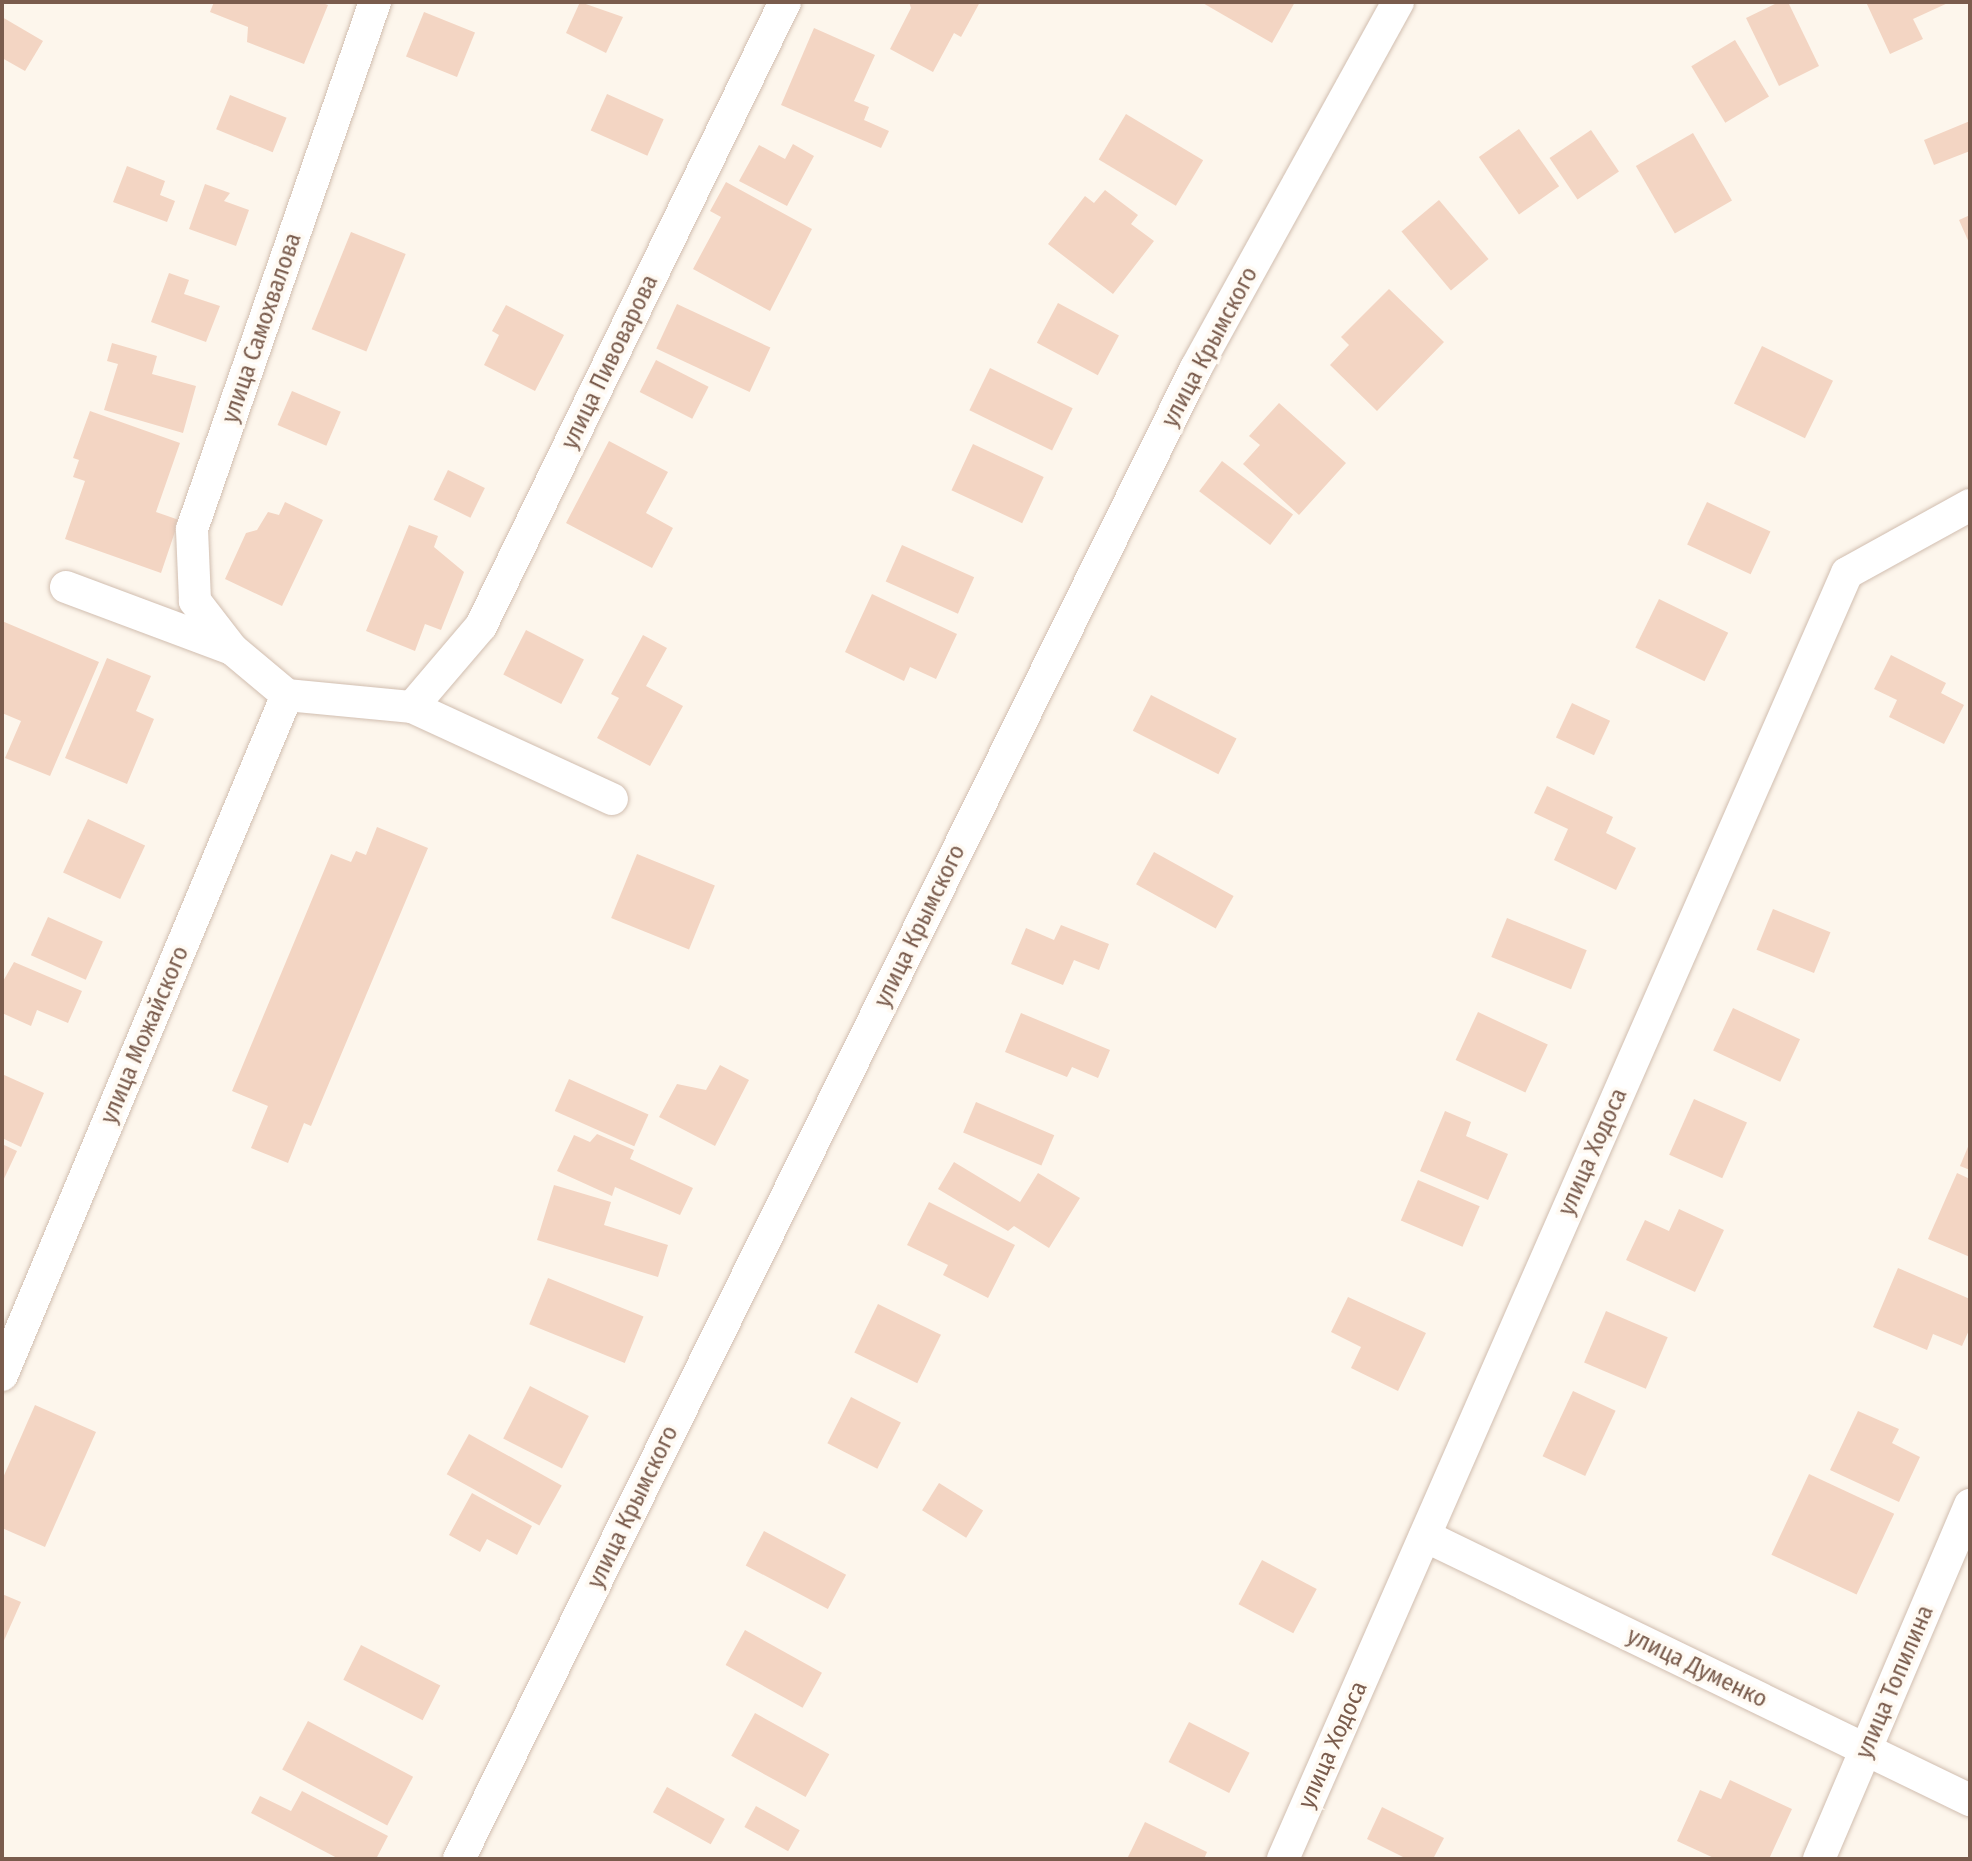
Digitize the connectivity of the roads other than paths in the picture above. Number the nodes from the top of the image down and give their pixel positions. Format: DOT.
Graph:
graph roads {
  1 [pos="375,2"];
  2 [pos="785,2"];
  3 [pos="1398,2"];
  4 [pos="1970,505"];
  5 [pos="66,587"];
  6 [pos="232,649"];
  7 [pos="287,695"];
  8 [pos="412,707"];
  9 [pos="612,799"];
  10 [pos="2,1375"];
  11 [pos="1970,1505"];
  12 [pos="1425,1536"];
  13 [pos="1866,1750"];
  14 [pos="1970,1800"];
  15 [pos="459,1859"];
  16 [pos="1283,1859"];
  17 [pos="1819,1859"];
  1 -- 6 [label="street, улица Самохвалова"];
  2 -- 8 [label="street, улица Пивоварова"];
  3 -- 15 [label="street, улица Крымского"];
  4 -- 12 [label="street, улица Ходоса"];
  5 -- 6 [label="street"];
  6 -- 7 [label="street"];
  7 -- 8 [label="street"];
  7 -- 10 [label="street, улица Можайского"];
  8 -- 9 [label="street"];
  11 -- 13 [label="street, улица Топилина"];
  12 -- 13 [label="street, улица Думенко"];
  12 -- 16 [label="street, улица Ходоса"];
  13 -- 14 [label="street, улица Думенко"];
  13 -- 17 [label="street, улица Топилина"];
}
